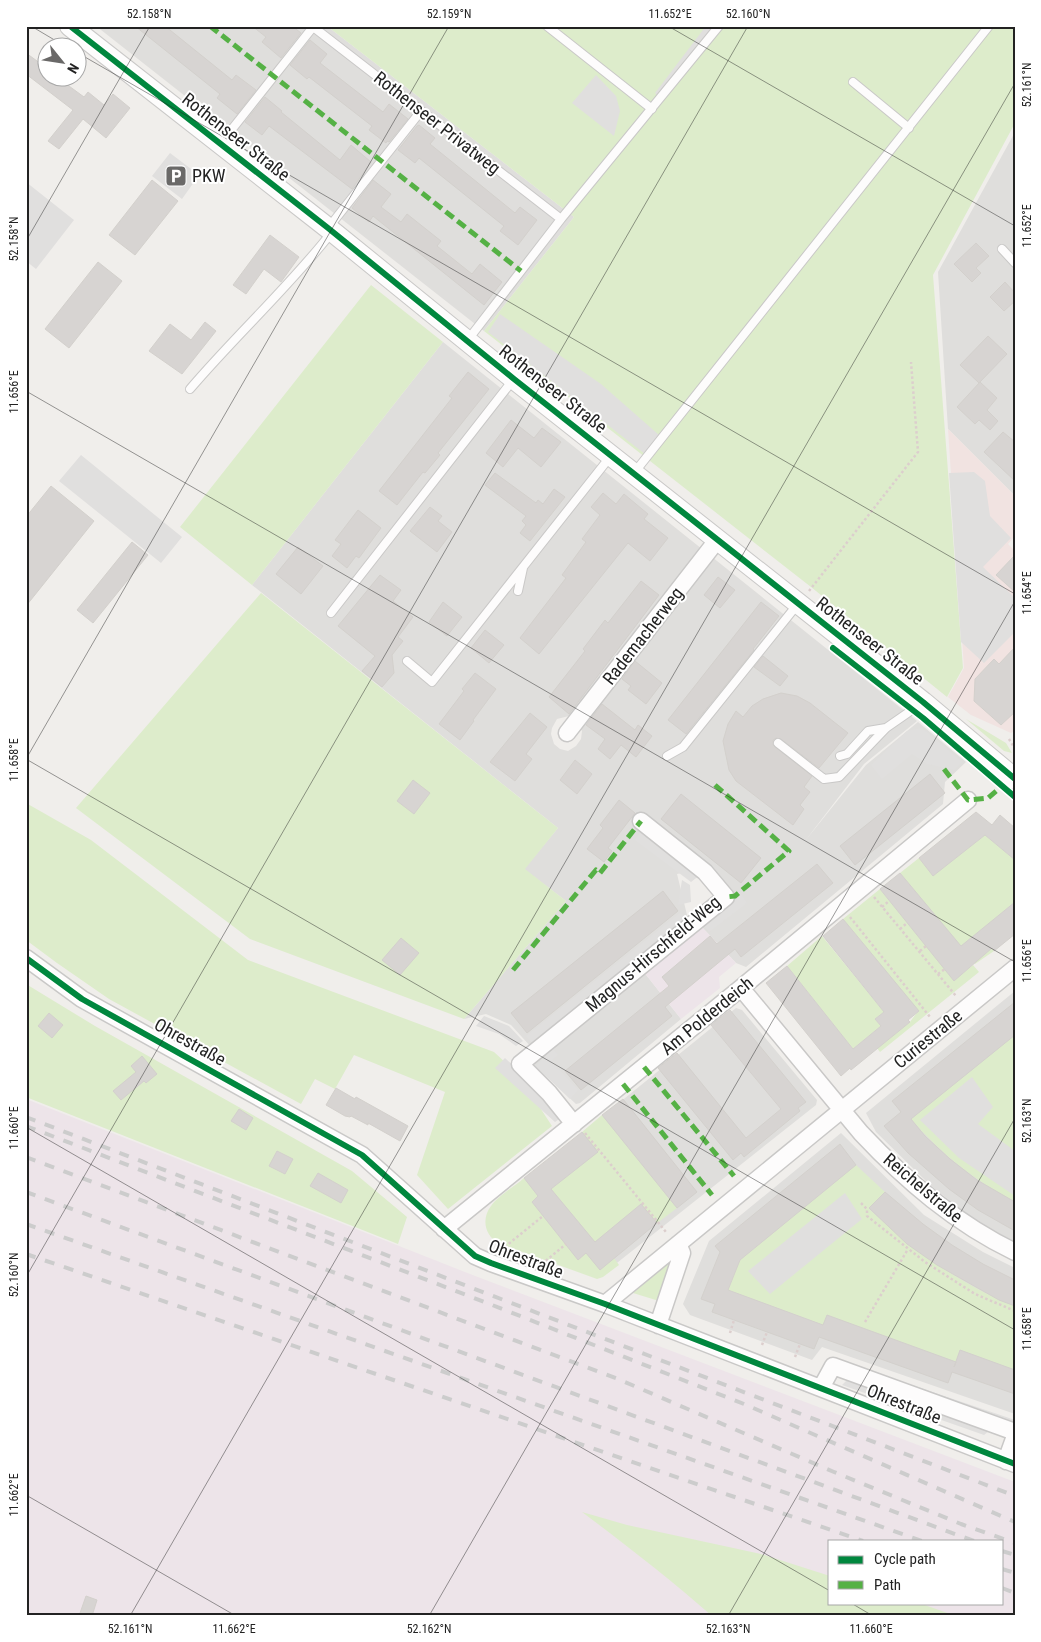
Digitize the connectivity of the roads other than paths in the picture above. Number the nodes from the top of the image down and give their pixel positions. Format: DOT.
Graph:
graph roads {
  1 [pos="547,26"];
  2 [pos="719,26"];
  3 [pos="990,26"];
  4 [pos="313,27"];
  5 [pos="79,31"];
  6 [pos="853,82"];
  7 [pos="652,109"];
  8 [pos="421,111"];
  9 [pos="909,128"];
  10 [pos="220,144"];
  11 [pos="561,219"];
  12 [pos="330,230"];
  13 [pos="1002,249"];
  14 [pos="1015,263"];
  15 [pos="467,341"];
  16 [pos="514,379"];
  17 [pos="190,389"];
  18 [pos="612,455"];
  19 [pos="634,473"];
  20 [pos="718,540"];
  21 [pos="523,566"];
  22 [pos="518,592"];
  23 [pos="798,604"];
  24 [pos="331,613"];
  25 [pos="407,661"];
  26 [pos="923,702"];
  27 [pos="886,728"];
  28 [pos="567,733"];
  29 [pos="778,743"];
  30 [pos="667,756"];
  31 [pos="840,756"];
  32 [pos="1015,779"];
  33 [pos="968,800"];
  34 [pos="641,821"];
  35 [pos="26,958"];
  36 [pos="1015,968"];
  37 [pos="741,988"];
  38 [pos="842,1110"];
  39 [pos="575,1123"];
  40 [pos="444,1229"];
  41 [pos="678,1244"];
  42 [pos="1015,1252"];
  43 [pos="605,1304"];
  44 [pos="658,1325"];
  45 [pos="821,1388"];
  46 [pos="1015,1432"];
  47 [pos="1015,1436"];
  48 [pos="1010,1462"];
  1 -- 7 [label="lane"];
  2 -- 7 [label="lane"];
  3 -- 9 [label="lane"];
  4 -- 8 [label="lane, Rothenseer Privatweg"];
  4 -- 10 [label="lane, Rothenseer Straße"];
  5 -- 10 [label="street, Rothenseer Straße"];
  6 -- 9 [label="lane"];
  7 -- 11 [label="lane"];
  8 -- 11 [label="lane, Rothenseer Privatweg"];
  8 -- 12 [label="lane"];
  9 -- 19 [label="lane"];
  10 -- 12 [label="street, Rothenseer Straße"];
  11 -- 15 [label="lane"];
  12 -- 15 [label="street, Rothenseer Straße"];
  12 -- 17 [label="lane"];
  13 -- 14 [label="lane"];
  15 -- 16 [label="street, Rothenseer Straße"];
  16 -- 18 [label="street, Rothenseer Straße"];
  16 -- 24 [label="lane, Rothenseer Straße"];
  18 -- 19 [label="street, Rothenseer Straße"];
  18 -- 21 [label="lane, Rothenseer Straße"];
  19 -- 20 [label="street, Rothenseer Straße"];
  20 -- 23 [label="street, Rothenseer Straße"];
  20 -- 28 [label="street, Rademacherweg"];
  21 -- 22 [label="lane, Rothenseer Straße"];
  21 -- 25 [label="lane, Rothenseer Straße"];
  23 -- 26 [label="street, Rothenseer Straße"];
  23 -- 30 [label="lane, Rothenseer Straße"];
  26 -- 27 [label="lane, Rothenseer Straße"];
  26 -- 32 [label="street, Rothenseer Straße"];
  27 -- 29 [label="lane, Rothenseer Straße"];
  27 -- 31 [label="lane"];
  33 -- 37 [label="street, Am Polderdeich"];
  34 -- 39 [label="street, Magnus-Hirschfeld-Weg"];
  35 -- 40 [label="street, Ohrestraße"];
  36 -- 38 [label="street, Curiestraße"];
  37 -- 38 [label="street"];
  37 -- 39 [label="street, Am Polderdeich"];
  38 -- 41 [label="street, Curiestraße"];
  38 -- 42 [label="street, Reichelstraße"];
  39 -- 40 [label="street, Am Polderdeich"];
  40 -- 43 [label="street, Ohrestraße"];
  41 -- 43 [label="street, Curiestraße"];
  41 -- 44 [label="street"];
  43 -- 44 [label="street, Ohrestraße"];
  44 -- 45 [label="street, Ohrestraße"];
  45 -- 46 [label="street, Ohrestraße"];
  45 -- 48 [label="street, Ohrestraße"];
  47 -- 48 [label="street, Ohrestraße"];
}
